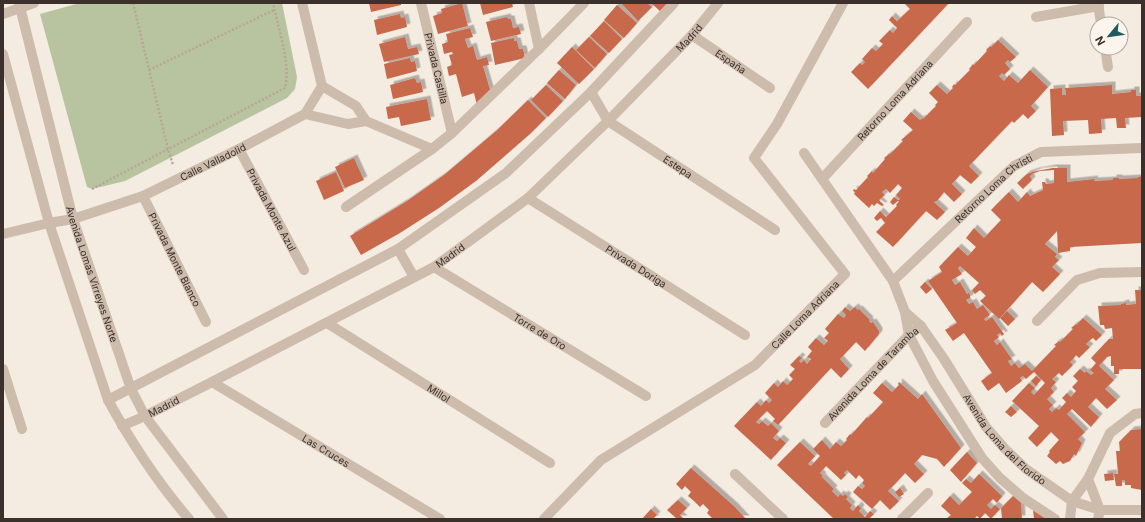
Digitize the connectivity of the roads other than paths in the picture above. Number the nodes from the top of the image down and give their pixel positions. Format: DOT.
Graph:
graph roads {
  1 [pos="34,3"];
  2 [pos="302,3"];
  3 [pos="421,3"];
  4 [pos="529,3"];
  5 [pos="584,3"];
  6 [pos="674,3"];
  7 [pos="718,3"];
  8 [pos="843,3"];
  9 [pos="1098,4"];
  10 [pos="19,5"];
  11 [pos="3,14"];
  12 [pos="1100,16"];
  13 [pos="1036,17"];
  14 [pos="967,22"];
  15 [pos="692,35"];
  16 [pos="540,49"];
  17 [pos="3,54"];
  18 [pos="1106,56"];
  19 [pos="1108,67"];
  20 [pos="322,86"];
  21 [pos="770,88"];
  22 [pos="591,92"];
  23 [pos="305,114"];
  24 [pos="366,121"];
  25 [pos="608,121"];
  26 [pos="452,134"];
  27 [pos="1142,148"];
  28 [pos="239,149"];
  29 [pos="432,149"];
  30 [pos="804,153"];
  31 [pos="822,179"];
  32 [pos="143,196"];
  33 [pos="528,198"];
  34 [pos="346,207"];
  35 [pos="73,218"];
  36 [pos="49,222"];
  37 [pos="776,230"];
  38 [pos="3,234"];
  39 [pos="398,249"];
  40 [pos="434,267"];
  41 [pos="304,270"];
  42 [pos="1142,272"];
  43 [pos="414,277"];
  44 [pos="893,282"];
  45 [pos="905,312"];
  46 [pos="1037,321"];
  47 [pos="206,322"];
  48 [pos="327,323"];
  49 [pos="921,326"];
  50 [pos="909,334"];
  51 [pos="745,335"];
  52 [pos="3,369"];
  53 [pos="212,382"];
  54 [pos="131,389"];
  55 [pos="646,396"];
  56 [pos="108,400"];
  57 [pos="1142,413"];
  58 [pos="145,416"];
  59 [pos="825,423"];
  60 [pos="122,426"];
  61 [pos="22,429"];
  62 [pos="550,463"];
  63 [pos="735,474"];
  64 [pos="1088,479"];
  65 [pos="928,493"];
  66 [pos="1072,500"];
  67 [pos="1142,510"];
  68 [pos="1099,514"];
  69 [pos="189,519"];
  70 [pos="223,519"];
  71 [pos="440,519"];
  72 [pos="544,519"];
  73 [pos="783,519"];
  74 [pos="902,519"];
  75 [pos="1055,519"];
  76 [pos="1070,519"];
  1 -- 10 [label="street"];
  2 -- 20 [label="street"];
  3 -- 26 [label="street, Privada Castilla"];
  4 -- 16 [label="street"];
  5 -- 16 [label="street"];
  6 -- 22 [label="street"];
  7 -- 15 [label="street, Madrid"];
  8 -- 72 [label="street, Calle Loma Adriana"];
  9 -- 12 [label="street"];
  9 -- 13 [label="street"];
  10 -- 11 [label="street"];
  10 -- 35 [label="street, Avenida Lomas Virreyes Norte"];
  14 -- 31 [label="street, Retorno Loma Adriana"];
  15 -- 21 [label="street, España"];
  15 -- 25 [label="street, Madrid"];
  16 -- 26 [label="street"];
  17 -- 36 [label="street"];
  18 -- 19 [label="street"];
  20 -- 23 [label="street"];
  20 -- 24 [label="street"];
  22 -- 25 [label="street, Estepa"];
  22 -- 39 [label="street"];
  23 -- 24 [label="street"];
  23 -- 28 [label="street, Calle Valladolid"];
  24 -- 29 [label="street"];
  25 -- 33 [label="street, Madrid"];
  25 -- 37 [label="street, Estepa"];
  26 -- 29 [label="street"];
  27 -- 44 [label="street, Retorno Loma Christi"];
  28 -- 32 [label="street, Calle Valladolid"];
  28 -- 41 [label="street, Privada Monte Azul"];
  29 -- 34 [label="street"];
  30 -- 31 [label="street, Avenida Loma del Florido"];
  31 -- 44 [label="street, Avenida Loma del Florido"];
  32 -- 35 [label="street, Calle Valladolid"];
  32 -- 47 [label="street, Privada Monte Blanco"];
  33 -- 40 [label="street, Madrid"];
  33 -- 51 [label="street, Privada Doriga"];
  35 -- 36 [label="street, Calle Valladolid"];
  35 -- 54 [label="street, Avenida Lomas Virreyes Norte"];
  36 -- 38 [label="street, Calle Valladolid"];
  36 -- 56 [label="street"];
  39 -- 43 [label="street"];
  39 -- 54 [label="street"];
  40 -- 43 [label="street, Madrid"];
  40 -- 55 [label="street, Torre de Oro"];
  42 -- 46 [label="street"];
  43 -- 48 [label="street, Madrid"];
  44 -- 45 [label="street, Avenida Loma del Florido"];
  45 -- 49 [label="street, Avenida Loma del Florido"];
  45 -- 50 [label="street, Avenida Loma del Florido"];
  48 -- 53 [label="street, Madrid"];
  48 -- 62 [label="street, Millol"];
  49 -- 50 [label="street, Avenida Loma de Taramba"];
  49 -- 66 [label="street, Avenida Loma del Florido"];
  50 -- 59 [label="street, Avenida Loma de Taramba"];
  50 -- 75 [label="street, Avenida Loma del Florido"];
  52 -- 61 [label="street"];
  53 -- 58 [label="street, Madrid"];
  53 -- 71 [label="street, Las Cruces"];
  54 -- 56 [label="street"];
  54 -- 58 [label="street, Avenida Lomas Virreyes Norte"];
  56 -- 60 [label="street"];
  57 -- 64 [label="street"];
  58 -- 60 [label="street, Madrid"];
  58 -- 70 [label="street, Avenida Lomas Virreyes Norte"];
  60 -- 69 [label="street"];
  63 -- 73 [label="street"];
  64 -- 66 [label="street"];
  64 -- 68 [label="street"];
  65 -- 74 [label="street"];
  66 -- 68 [label="street, Avenida Loma del Florido"];
  66 -- 76 [label="street"];
  67 -- 68 [label="street, Avenida Loma del Florido"];
}
